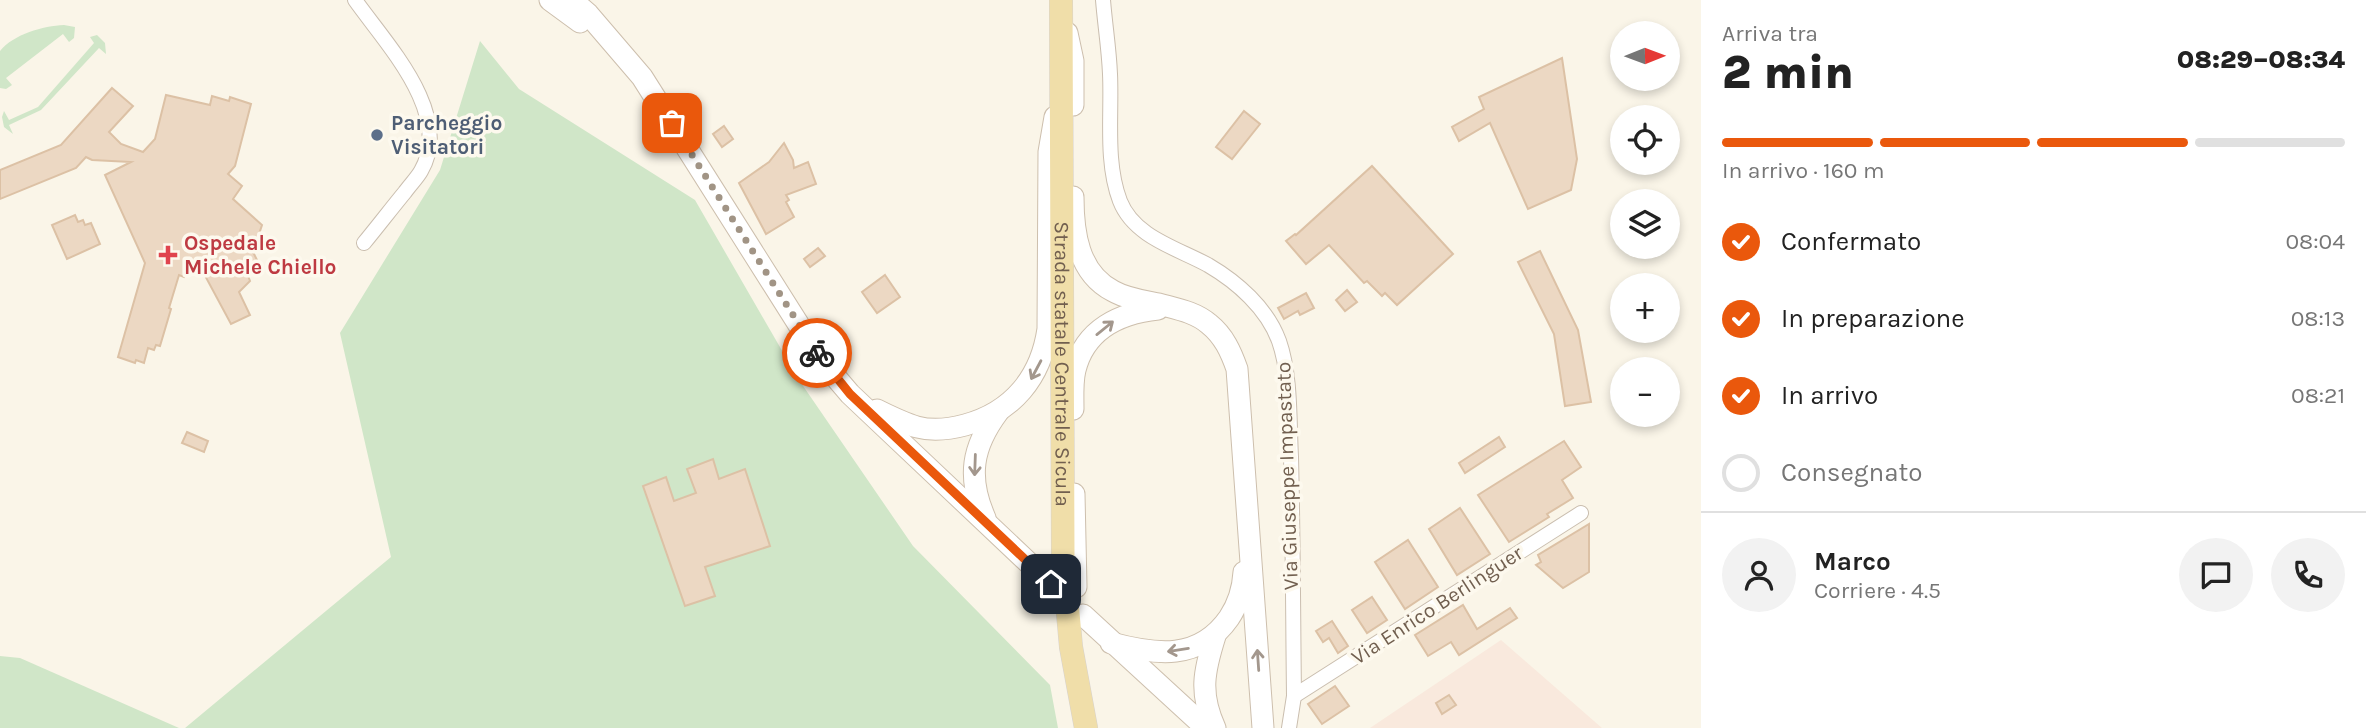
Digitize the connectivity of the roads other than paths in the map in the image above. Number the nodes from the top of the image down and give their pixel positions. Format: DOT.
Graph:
graph roads {
  1 [pos="355,0"];
  2 [pos="550,0"];
  3 [pos="572,0"];
  4 [pos="1061,0"];
  5 [pos="1102,0"];
  6 [pos="626,58"];
  7 [pos="1061,84"];
  8 [pos="364,243"];
  9 [pos="1171,307"];
  10 [pos="850,394"];
  11 [pos="998,412"];
  12 [pos="1581,513"];
  13 [pos="1247,517"];
  14 [pos="987,522"];
  15 [pos="1051,584"];
  16 [pos="1083,615"];
  17 [pos="1215,636"];
  18 [pos="1111,643"];
  19 [pos="1294,696"];
  20 [pos="1086,728"];
  21 [pos="1206,728"];
  22 [pos="1215,728"];
  23 [pos="1263,728"];
  24 [pos="1289,728"];
  1 -- 8 [label="street"];
  2 -- 6 [label="main road"];
  3 -- 6 [label="main road"];
  4 -- 7 [label="main road, Strada statale Centrale Sicula"];
  4 -- 9 [label="main road"];
  5 -- 19 [label="street, Via Giuseppe Impastato"];
  6 -- 10 [label="main road"];
  7 -- 11 [label="main road, one-way"];
  7 -- 20 [label="main road, Strada statale Centrale Sicula"];
  9 -- 13 [label="main road"];
  20 -- 9 [label="main road, one-way"];
  10 -- 11 [label="main road"];
  10 -- 14 [label="main road"];
  11 -- 14 [label="main road, one-way"];
  12 -- 19 [label="street, Via Enrico Berlinguer"];
  13 -- 17 [label="main road"];
  23 -- 13 [label="main road, one-way"];
  14 -- 15 [label="main road"];
  16 -- 18 [label="main road"];
  17 -- 18 [label="main road, one-way"];
  17 -- 22 [label="main road"];
  18 -- 21 [label="main road"];
  19 -- 24 [label="street, Via Giuseppe Impastato"];
}
